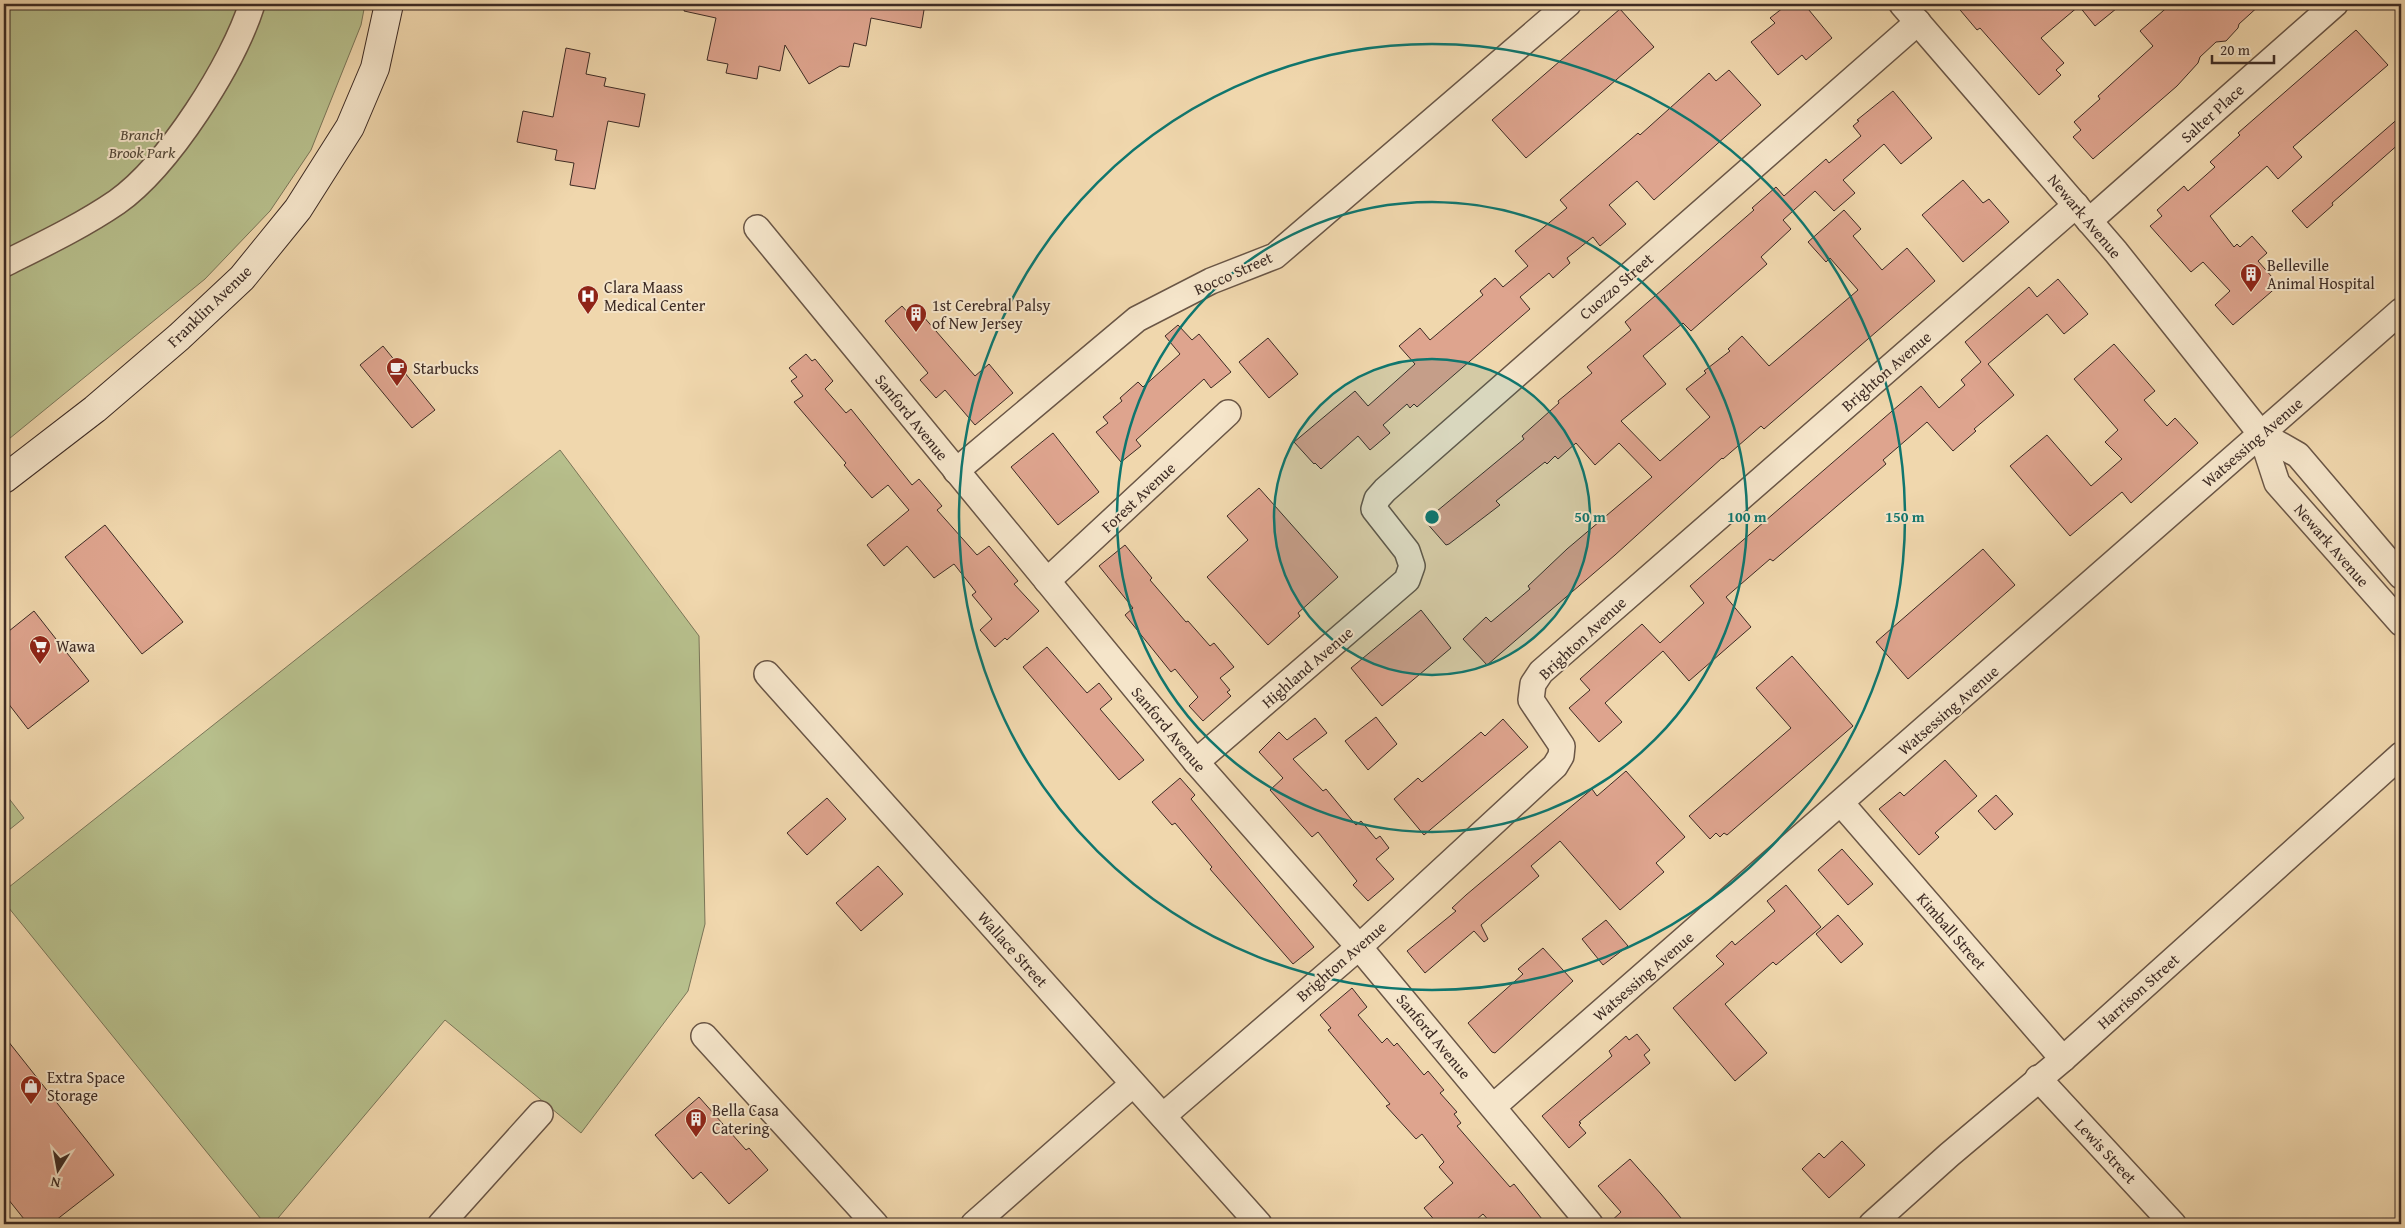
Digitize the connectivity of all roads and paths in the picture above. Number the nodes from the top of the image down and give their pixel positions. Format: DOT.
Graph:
graph roads {
  1 [pos="252,4"];
  2 [pos="389,4"];
  3 [pos="2335,4"];
  4 [pos="1555,8"];
  5 [pos="1910,13"];
  6 [pos="2082,213"];
  7 [pos="757,228"];
  8 [pos="4,264"];
  9 [pos="2401,311"];
  10 [pos="1228,413"];
  11 [pos="2260,434"];
  12 [pos="956,471"];
  13 [pos="4,479"];
  14 [pos="1412,566"];
  15 [pos="2401,576"];
  16 [pos="1047,581"];
  17 [pos="2401,623"];
  18 [pos="767,674"];
  19 [pos="2401,755"];
  20 [pos="1196,762"];
  21 [pos="1841,804"];
  22 [pos="1359,946"];
  23 [pos="704,1036"];
  24 [pos="2062,1059"];
  25 [pos="2038,1078"];
  26 [pos="1133,1084"];
  27 [pos="1494,1106"];
  28 [pos="540,1114"];
  29 [pos="1163,1116"];
  30 [pos="441,1224"];
  31 [pos="875,1224"];
  32 [pos="974,1224"];
  33 [pos="1259,1224"];
  34 [pos="1590,1224"];
  35 [pos="1872,1224"];
  36 [pos="2173,1224"];
  1 -- 8 [label="street"];
  2 -- 13 [label="main road, Franklin Avenue"];
  3 -- 6 [label="street, Salter Place"];
  4 -- 12 [label="street, Rocco Street"];
  5 -- 6 [label="street, Newark Avenue"];
  5 -- 14 [label="street, Cuozzo Street"];
  6 -- 11 [label="street, Newark Avenue"];
  6 -- 22 [label="street, Brighton Avenue"];
  7 -- 12 [label="street, Sanford Avenue"];
  9 -- 11 [label="street, Watsessing Avenue"];
  10 -- 16 [label="street, Forest Avenue"];
  11 -- 15 [label="street, Newark Avenue"];
  11 -- 17 [label="street, Newark Avenue"];
  11 -- 21 [label="street, Watsessing Avenue"];
  12 -- 16 [label="street, Sanford Avenue"];
  14 -- 20 [label="street, Highland Avenue"];
  16 -- 20 [label="street, Sanford Avenue"];
  18 -- 26 [label="street, Wallace Street"];
  19 -- 24 [label="street, Harrison Street"];
  20 -- 22 [label="street, Sanford Avenue"];
  21 -- 24 [label="street, Kimball Street"];
  21 -- 27 [label="street, Watsessing Avenue"];
  22 -- 27 [label="street, Sanford Avenue"];
  22 -- 29 [label="street, Brighton Avenue"];
  23 -- 31 [label="street"];
  24 -- 25 [label="street, Harrison Street"];
  25 -- 35 [label="street, Harrison Street"];
  25 -- 36 [label="street, Lewis Street"];
  26 -- 29 [label="street, Wallace Street"];
  26 -- 32 [label="street"];
  27 -- 34 [label="street, Sanford Avenue"];
  28 -- 30 [label="street"];
  29 -- 33 [label="street, Wallace Street"];
}
